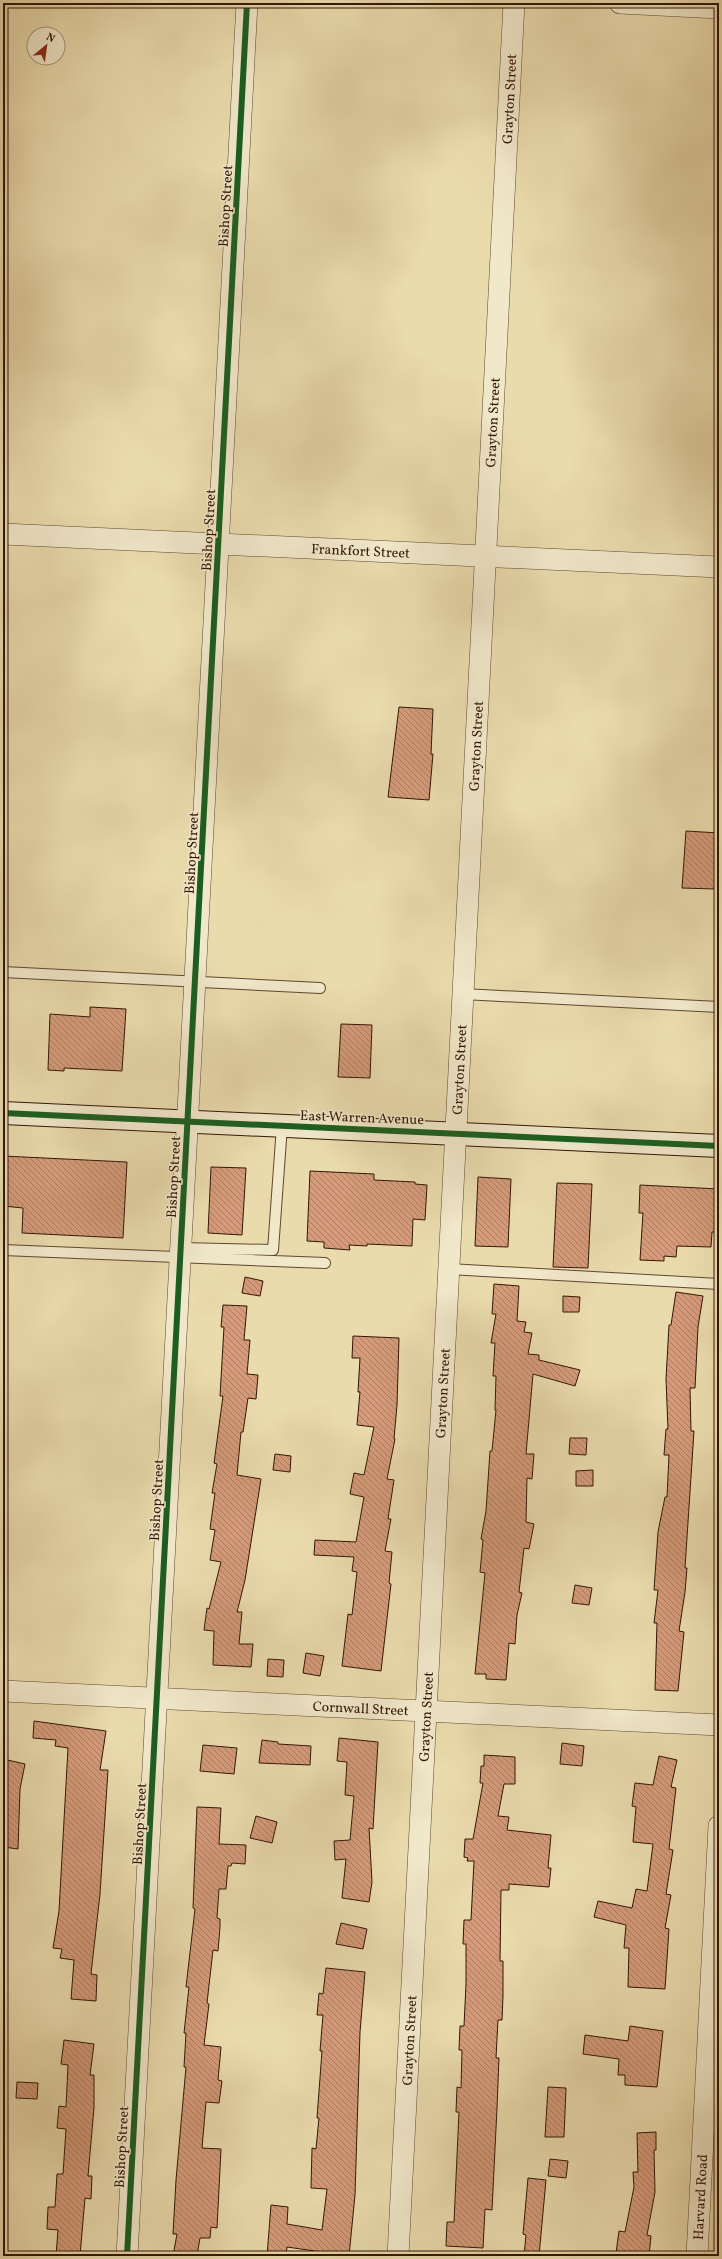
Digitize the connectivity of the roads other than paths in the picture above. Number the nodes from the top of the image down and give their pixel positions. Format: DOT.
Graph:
graph roads {
  1 [pos="247,3"];
  2 [pos="514,3"];
  3 [pos="620,3"];
  4 [pos="719,8"];
  5 [pos="3,534"];
  6 [pos="219,545"];
  7 [pos="486,557"];
  8 [pos="719,567"];
  9 [pos="3,972"];
  10 [pos="196,982"];
  11 [pos="320,988"];
  12 [pos="463,994"];
  13 [pos="719,1007"];
  14 [pos="3,1113"];
  15 [pos="188,1122"];
  16 [pos="282,1126"];
  17 [pos="456,1133"];
  18 [pos="719,1146"];
  19 [pos="3,1250"];
  20 [pos="181,1253"];
  21 [pos="325,1263"];
  22 [pos="449,1269"];
  23 [pos="719,1284"];
  24 [pos="3,1691"];
  25 [pos="157,1698"];
  26 [pos="426,1711"];
  27 [pos="719,1725"];
  28 [pos="719,1826"];
  29 [pos="127,2256"];
  30 [pos="398,2256"];
  31 [pos="697,2256"];
  1 -- 6 [label="street, Bishop Street"];
  2 -- 7 [label="street, Grayton Street"];
  3 -- 4 [label="street"];
  5 -- 6 [label="street, Frankfort Street"];
  6 -- 7 [label="street, Frankfort Street"];
  6 -- 10 [label="street, Bishop Street"];
  7 -- 8 [label="street, Frankfort Street"];
  7 -- 12 [label="street, Grayton Street"];
  9 -- 10 [label="lane"];
  10 -- 11 [label="lane"];
  10 -- 15 [label="street, Bishop Street"];
  12 -- 13 [label="lane"];
  12 -- 17 [label="street, Grayton Street"];
  14 -- 15 [label="main road, East Warren Avenue"];
  15 -- 16 [label="main road, East Warren Avenue"];
  15 -- 20 [label="street, Bishop Street"];
  16 -- 17 [label="main road, East Warren Avenue"];
  16 -- 20 [label="lane"];
  17 -- 18 [label="main road, East Warren Avenue"];
  17 -- 22 [label="street, Grayton Street"];
  19 -- 20 [label="lane"];
  20 -- 21 [label="lane"];
  20 -- 25 [label="street, Bishop Street"];
  22 -- 23 [label="lane"];
  22 -- 26 [label="street, Grayton Street"];
  24 -- 25 [label="street, Cornwall Street"];
  25 -- 26 [label="street, Cornwall Street"];
  25 -- 29 [label="street, Bishop Street"];
  26 -- 27 [label="street, Cornwall Street"];
  26 -- 30 [label="street, Grayton Street"];
  28 -- 31 [label="street, Harvard Road"];
}
